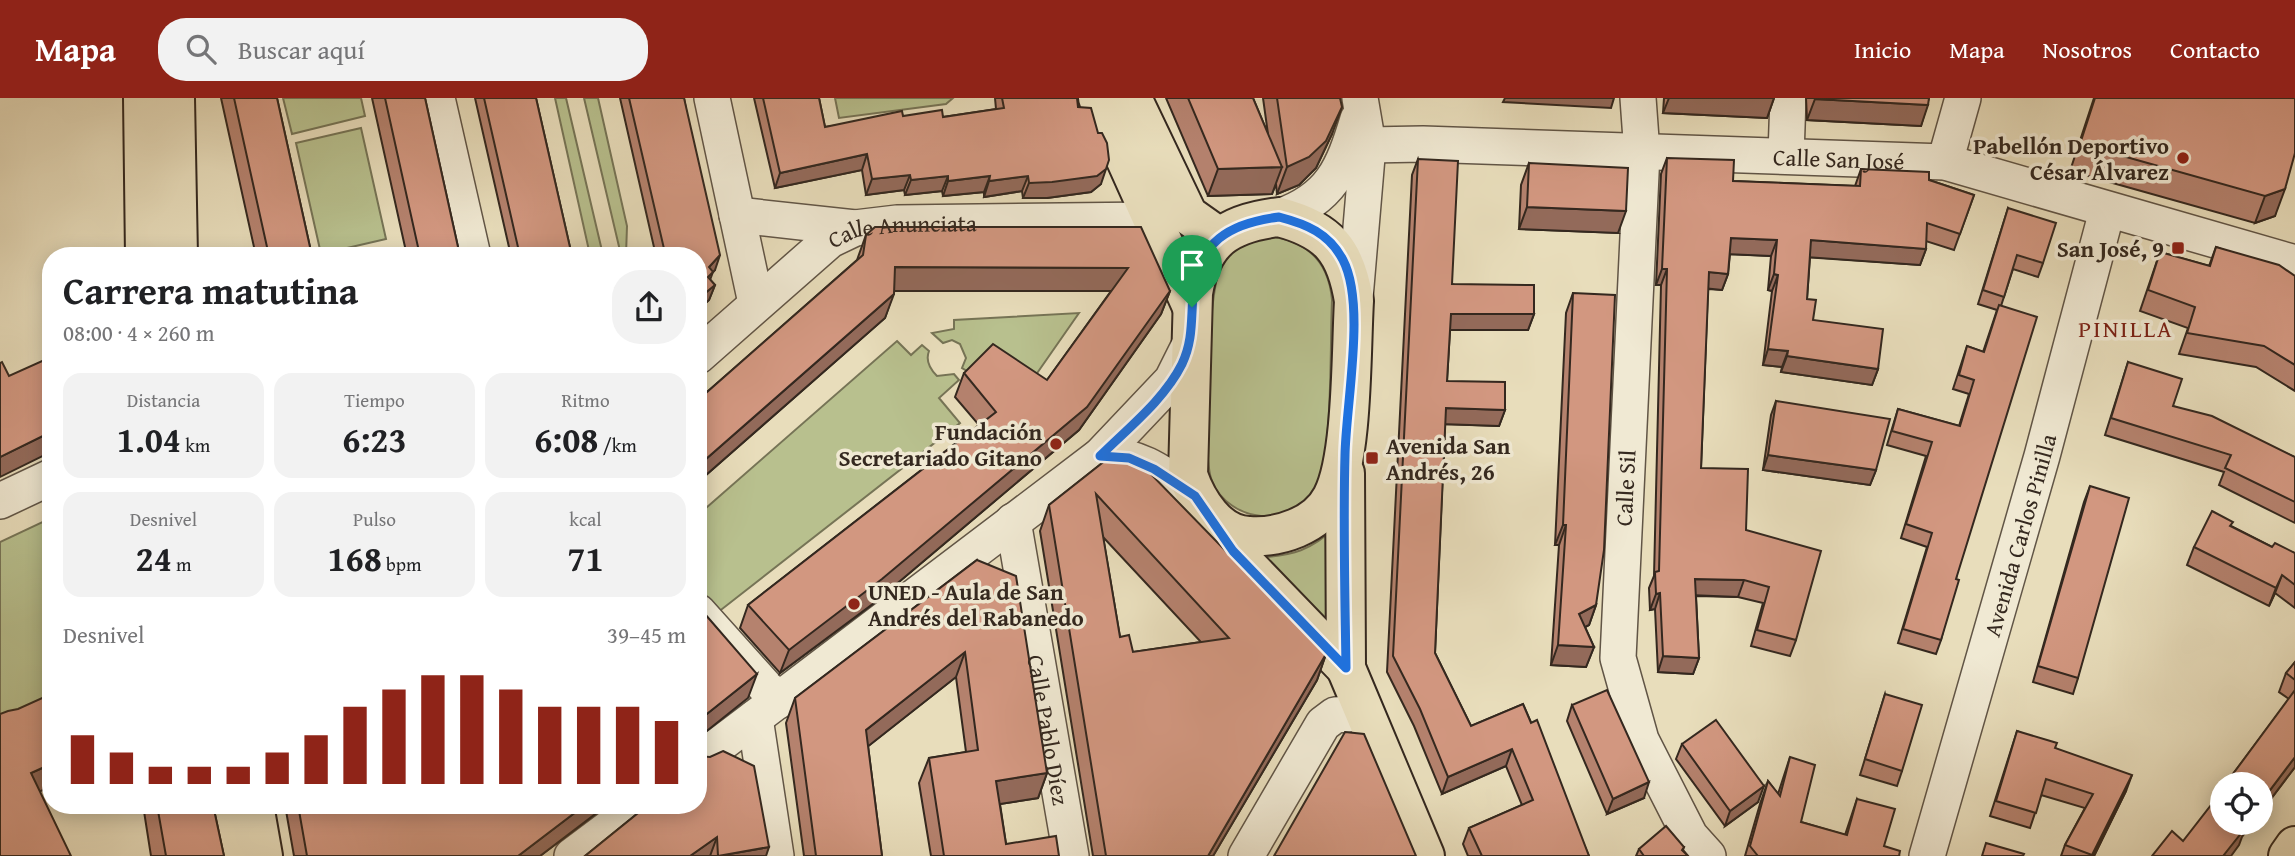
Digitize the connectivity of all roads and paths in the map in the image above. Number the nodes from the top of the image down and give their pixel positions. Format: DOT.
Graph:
graph roads {
  1 [pos="144,98"];
  2 [pos="175,98"];
  3 [pos="437,98"];
  4 [pos="712,98"];
  5 [pos="1098,98"];
  6 [pos="1132,98"];
  7 [pos="1637,98"];
  8 [pos="1788,98"];
  9 [pos="1963,98"];
  10 [pos="1361,102"];
  11 [pos="1368,145"];
  12 [pos="1643,153"];
  13 [pos="1786,155"];
  14 [pos="1945,162"];
  15 [pos="2107,211"];
  16 [pos="737,215"];
  17 [pos="1279,217"];
  18 [pos="1153,220"];
  19 [pos="855,228"];
  20 [pos="1219,237"];
  21 [pos="145,247"];
  22 [pos="177,247"];
  23 [pos="471,247"];
  24 [pos="2294,260"];
  25 [pos="1354,301"];
  26 [pos="756,303"];
  27 [pos="1192,324"];
  28 [pos="707,348"];
  29 [pos="1345,453"];
  30 [pos="1100,456"];
  31 [pos="42,481"];
  32 [pos="0,501"];
  33 [pos="1201,504"];
  34 [pos="1013,521"];
  35 [pos="707,625"];
  36 [pos="1346,668"];
  37 [pos="767,709"];
  38 [pos="1364,713"];
  39 [pos="707,754"];
  40 [pos="227,814"];
  41 [pos="256,814"];
  42 [pos="628,814"];
  43 [pos="2295,846"];
  44 [pos="235,856"];
  45 [pos="263,856"];
  46 [pos="572,856"];
  47 [pos="776,856"];
  48 [pos="1071,856"];
  49 [pos="1246,856"];
  50 [pos="1425,856"];
  51 [pos="1708,856"];
  52 [pos="1927,856"];
  53 [pos="2288,856"];
  1 -- 21 [label="main road"];
  2 -- 22 [label="main road"];
  3 -- 23 [label="street"];
  4 -- 16 [label="street"];
  5 -- 18 [label="main road"];
  6 -- 20 [label="main road"];
  7 -- 12 [label="street, Calle Sil"];
  8 -- 13 [label="street"];
  9 -- 14 [label="street"];
  10 -- 11 [label="street"];
  10 -- 17 [label="street"];
  11 -- 12 [label="street, Calle San José"];
  11 -- 25 [label="street"];
  12 -- 13 [label="street, Calle San José"];
  12 -- 51 [label="street, Calle Sil"];
  13 -- 14 [label="street, Calle San José"];
  14 -- 15 [label="street, Calle San José"];
  15 -- 24 [label="street, Calle San José"];
  15 -- 52 [label="street, Avenida Carlos Pinilla"];
  16 -- 19 [label="street"];
  16 -- 26 [label="street"];
  17 -- 20 [label="main road"];
  17 -- 25 [label="main road"];
  18 -- 19 [label="street, Calle Anunciata"];
  18 -- 27 [label="main road"];
  19 -- 26 [label="street, Calle Anunciata"];
  20 -- 27 [label="main road"];
  25 -- 29 [label="main road"];
  26 -- 28 [label="street, Calle Anunciata"];
  27 -- 30 [label="street"];
  27 -- 33 [label="main road"];
  29 -- 33 [label="main road"];
  29 -- 36 [label="main road"];
  30 -- 33 [label="street"];
  30 -- 34 [label="street"];
  31 -- 32 [label="street"];
  33 -- 36 [label="main road"];
  34 -- 37 [label="street"];
  34 -- 48 [label="street, Calle Pablo Díez"];
  35 -- 37 [label="street"];
  36 -- 38 [label="main road"];
  37 -- 39 [label="street"];
  37 -- 47 [label="street"];
  38 -- 49 [label="street"];
  38 -- 50 [label="main road"];
  40 -- 44 [label="main road"];
  41 -- 45 [label="main road"];
  42 -- 46 [label="street"];
  43 -- 53 [label="main road"];
}
